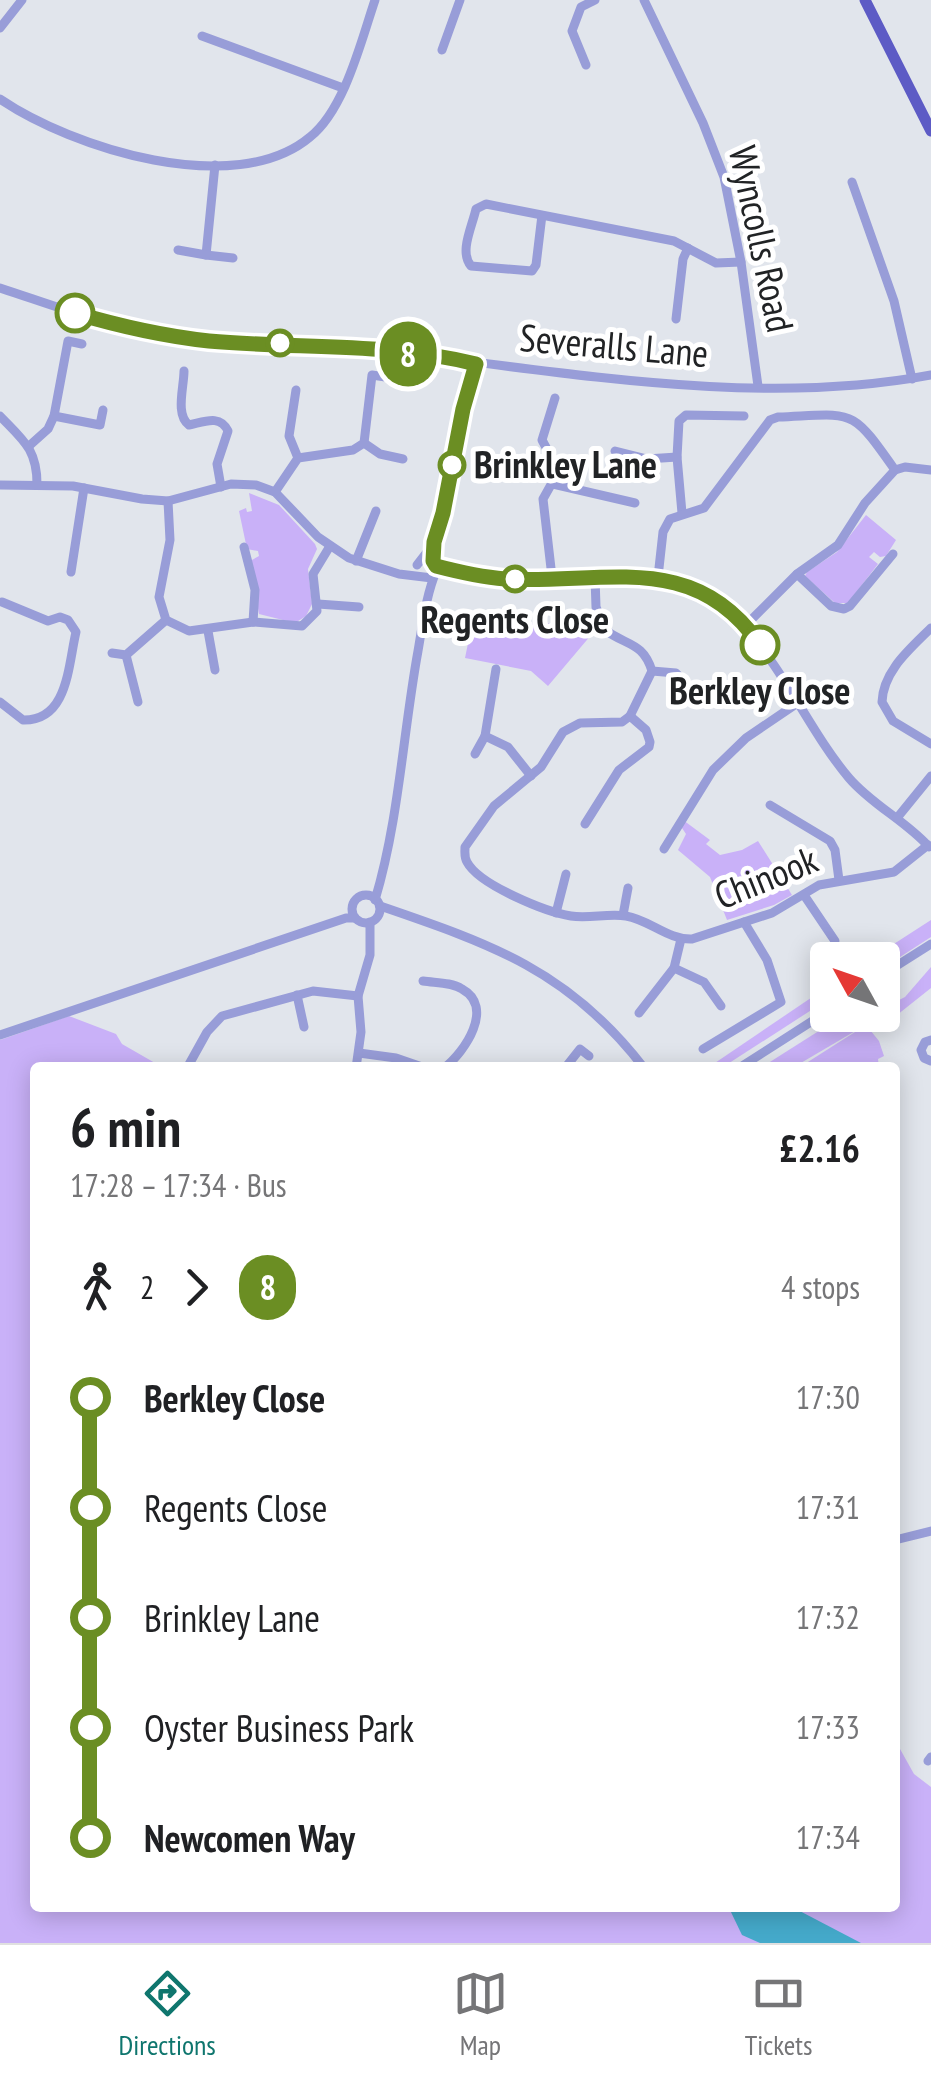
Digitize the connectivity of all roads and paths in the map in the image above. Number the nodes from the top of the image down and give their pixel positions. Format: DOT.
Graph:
graph roads {
  1 [pos="22,0"];
  2 [pos="375,0"];
  3 [pos="460,0"];
  4 [pos="595,0"];
  5 [pos="644,0"];
  6 [pos="866,0"];
  7 [pos="0,28"];
  8 [pos="202,36"];
  9 [pos="442,50"];
  10 [pos="586,64"];
  11 [pos="343,88"];
  12 [pos="0,98"];
  13 [pos="927,111"];
  14 [pos="931,131"];
  15 [pos="215,165"];
  16 [pos="852,182"];
  17 [pos="542,215"];
  18 [pos="688,248"];
  19 [pos="178,250"];
  20 [pos="206,254"];
  21 [pos="233,258"];
  22 [pos="741,262"];
  23 [pos="0,288"];
  24 [pos="676,320"];
  25 [pos="54,338"];
  26 [pos="68,341"];
  27 [pos="82,344"];
  28 [pos="476,364"];
  29 [pos="184,370"];
  30 [pos="931,375"];
  31 [pos="392,378"];
  32 [pos="912,378"];
  33 [pos="758,386"];
  34 [pos="296,390"];
  35 [pos="555,398"];
  36 [pos="103,410"];
  37 [pos="0,416"];
  38 [pos="54,416"];
  39 [pos="744,416"];
  40 [pos="100,425"];
  41 [pos="98,438"];
  42 [pos="364,443"];
  43 [pos="29,446"];
  44 [pos="615,451"];
  45 [pos="677,456"];
  46 [pos="298,458"];
  47 [pos="403,459"];
  48 [pos="894,470"];
  49 [pos="931,470"];
  50 [pos="37,484"];
  51 [pos="553,484"];
  52 [pos="0,486"];
  53 [pos="220,487"];
  54 [pos="84,488"];
  55 [pos="275,492"];
  56 [pos="168,500"];
  57 [pos="635,503"];
  58 [pos="376,511"];
  59 [pos="682,513"];
  60 [pos="330,546"];
  61 [pos="244,547"];
  62 [pos="893,554"];
  63 [pos="356,561"];
  64 [pos="427,570"];
  65 [pos="71,572"];
  66 [pos="797,574"];
  67 [pos="595,576"];
  68 [pos="552,577"];
  69 [pos="658,577"];
  70 [pos="2,602"];
  71 [pos="318,604"];
  72 [pos="359,607"];
  73 [pos="166,620"];
  74 [pos="253,622"];
  75 [pos="744,626"];
  76 [pos="931,628"];
  77 [pos="208,630"];
  78 [pos="112,652"];
  79 [pos="126,656"];
  80 [pos="496,668"];
  81 [pos="215,670"];
  82 [pos="652,670"];
  83 [pos="703,701"];
  84 [pos="138,702"];
  85 [pos="799,702"];
  86 [pos="2,710"];
  87 [pos="630,716"];
  88 [pos="485,736"];
  89 [pos="931,744"];
  90 [pos="475,754"];
  91 [pos="530,776"];
  92 [pos="931,776"];
  93 [pos="770,804"];
  94 [pos="898,818"];
  95 [pos="585,824"];
  96 [pos="929,847"];
  97 [pos="664,850"];
  98 [pos="566,874"];
  99 [pos="840,880"];
  100 [pos="628,888"];
  101 [pos="804,895"];
  102 [pos="367,911"];
  103 [pos="556,913"];
  104 [pos="623,916"];
  105 [pos="744,922"];
  106 [pos="680,940"];
  107 [pos="835,942"];
  108 [pos="931,944"];
  109 [pos="900,964"];
  110 [pos="674,968"];
  111 [pos="423,981"];
  112 [pos="297,995"];
  113 [pos="358,996"];
  114 [pos="721,1006"];
  115 [pos="640,1012"];
  116 [pos="810,1023"];
  117 [pos="304,1027"];
  118 [pos="0,1036"];
  119 [pos="570,1038"];
  120 [pos="930,1040"];
  121 [pos="580,1049"];
  122 [pos="703,1049"];
  123 [pos="359,1053"];
  124 [pos="590,1056"];
  125 [pos="931,1061"];
  126 [pos="190,1062"];
  127 [pos="357,1062"];
  128 [pos="407,1062"];
  129 [pos="451,1062"];
  130 [pos="569,1062"];
  131 [pos="639,1062"];
  132 [pos="748,1062"];
  133 [pos="931,1530"];
  134 [pos="900,1539"];
  1 -- 7 [label="street"];
  2 -- 11 [label="street"];
  3 -- 9 [label="street"];
  4 -- 10 [label="street"];
  5 -- 22 [label="street, Wyncolls Road"];
  6 -- 13 [label="main road"];
  8 -- 11 [label="street"];
  11 -- 15 [label="street"];
  12 -- 15 [label="street"];
  13 -- 14 [label="main road"];
  15 -- 20 [label="street"];
  16 -- 32 [label="street"];
  17 -- 17 [label="street"];
  17 -- 18 [label="street"];
  18 -- 22 [label="street"];
  18 -- 24 [label="street"];
  19 -- 20 [label="street"];
  20 -- 21 [label="street"];
  22 -- 33 [label="street, Wyncolls Road"];
  23 -- 28 [label="street, Severalls Lane"];
  25 -- 26 [label="street"];
  26 -- 27 [label="street"];
  26 -- 38 [label="street"];
  28 -- 33 [label="street, Severalls Lane"];
  28 -- 64 [label="street"];
  29 -- 53 [label="street"];
  30 -- 32 [label="street, Severalls Lane"];
  31 -- 42 [label="street"];
  32 -- 33 [label="street, Severalls Lane"];
  34 -- 46 [label="street"];
  35 -- 51 [label="street"];
  36 -- 40 [label="street"];
  37 -- 43 [label="street"];
  38 -- 40 [label="street"];
  38 -- 43 [label="street"];
  39 -- 45 [label="street"];
  40 -- 41 [label="street"];
  42 -- 46 [label="street"];
  42 -- 47 [label="street"];
  43 -- 50 [label="street"];
  44 -- 45 [label="street"];
  45 -- 59 [label="street"];
  46 -- 55 [label="street"];
  48 -- 49 [label="street"];
  48 -- 59 [label="street"];
  48 -- 66 [label="street"];
  50 -- 52 [label="street"];
  50 -- 54 [label="street"];
  51 -- 57 [label="street"];
  51 -- 68 [label="street"];
  53 -- 55 [label="street"];
  53 -- 56 [label="street"];
  54 -- 56 [label="street"];
  54 -- 65 [label="street"];
  55 -- 60 [label="street"];
  56 -- 73 [label="street"];
  58 -- 63 [label="street"];
  59 -- 69 [label="street"];
  60 -- 63 [label="street"];
  60 -- 71 [label="street"];
  61 -- 74 [label="street"];
  62 -- 66 [label="street"];
  63 -- 64 [label="street"];
  64 -- 68 [label="street"];
  64 -- 102 [label="street"];
  66 -- 75 [label="street"];
  67 -- 68 [label="street"];
  67 -- 69 [label="street"];
  67 -- 82 [label="street"];
  69 -- 75 [label="street"];
  70 -- 86 [label="street"];
  71 -- 72 [label="street"];
  71 -- 74 [label="street"];
  73 -- 77 [label="street"];
  73 -- 79 [label="street"];
  74 -- 77 [label="street"];
  75 -- 85 [label="street"];
  76 -- 89 [label="street"];
  77 -- 81 [label="street"];
  78 -- 79 [label="street"];
  79 -- 84 [label="street"];
  80 -- 88 [label="street"];
  82 -- 83 [label="street"];
  82 -- 87 [label="street"];
  85 -- 94 [label="street"];
  85 -- 97 [label="street"];
  87 -- 91 [label="street, Chinook"];
  87 -- 95 [label="street"];
  88 -- 90 [label="street"];
  88 -- 91 [label="street"];
  91 -- 103 [label="street, Chinook"];
  92 -- 94 [label="street"];
  93 -- 99 [label="street"];
  94 -- 96 [label="street"];
  96 -- 99 [label="street, Chinook"];
  98 -- 103 [label="street"];
  99 -- 101 [label="street, Chinook"];
  100 -- 104 [label="street"];
  101 -- 105 [label="street, Chinook"];
  101 -- 107 [label="street"];
  102 -- 113 [label="street"];
  102 -- 118 [label="street"];
  102 -- 131 [label="street"];
  103 -- 104 [label="street, Chinook"];
  104 -- 106 [label="street, Chinook"];
  105 -- 106 [label="street, Chinook"];
  105 -- 122 [label="street"];
  106 -- 110 [label="street"];
  108 -- 109 [label="street"];
  110 -- 114 [label="street"];
  110 -- 115 [label="street"];
  111 -- 129 [label="street"];
  112 -- 113 [label="street"];
  112 -- 117 [label="street"];
  112 -- 126 [label="street"];
  113 -- 123 [label="street"];
  116 -- 132 [label="street"];
  119 -- 121 [label="street"];
  120 -- 125 [label="street"];
  121 -- 124 [label="street"];
  121 -- 130 [label="street"];
  123 -- 127 [label="street"];
  123 -- 128 [label="street"];
  133 -- 134 [label="street"];
}
